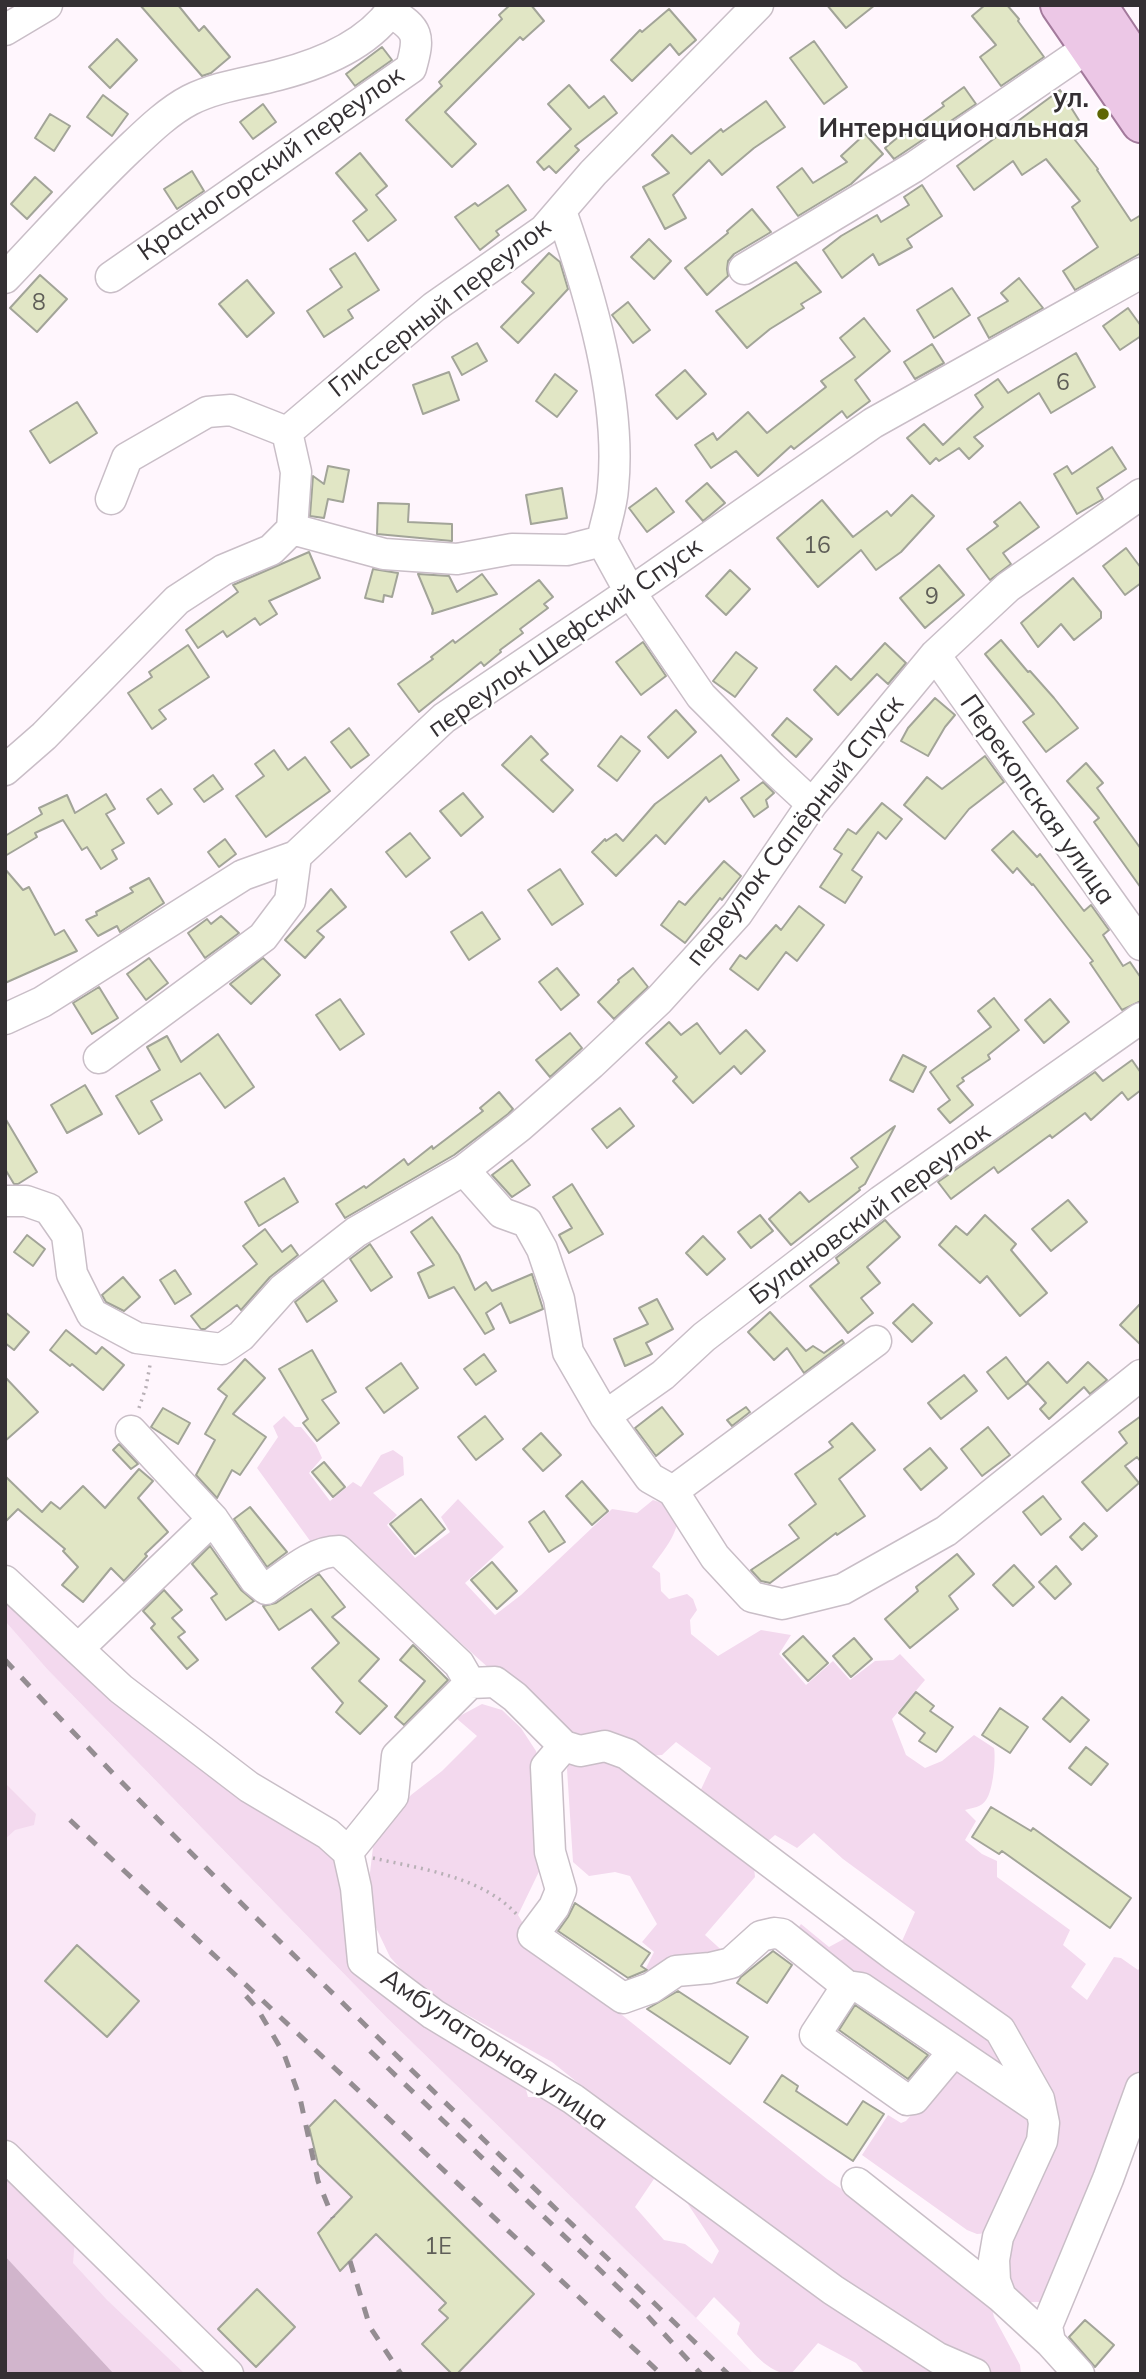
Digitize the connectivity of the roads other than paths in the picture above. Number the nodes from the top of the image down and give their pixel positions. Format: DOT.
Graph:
graph roads {
  1 [pos="47,5"];
  2 [pos="758,5"];
  3 [pos="1060,5"];
  4 [pos="1097,5"];
  5 [pos="392,9"];
  6 [pos="5,30"];
  7 [pos="1089,47"];
  8 [pos="1141,71"];
  9 [pos="1141,123"];
  10 [pos="561,211"];
  11 [pos="744,269"];
  12 [pos="1141,273"];
  13 [pos="111,276"];
  14 [pos="5,278"];
  15 [pos="287,432"];
  16 [pos="1141,494"];
  17 [pos="111,499"];
  18 [pos="292,529"];
  19 [pos="601,541"];
  20 [pos="629,593"];
  21 [pos="935,655"];
  22 [pos="5,770"];
  23 [pos="812,804"];
  24 [pos="296,856"];
  25 [pos="1141,945"];
  26 [pos="1141,1018"];
  27 [pos="5,1019"];
  28 [pos="99,1058"];
  29 [pos="464,1170"];
  30 [pos="5,1201"];
  31 [pos="876,1342"];
  32 [pos="1141,1375"];
  33 [pos="605,1416"];
  34 [pos="131,1431"];
  35 [pos="673,1491"];
  36 [pos="213,1519"];
  37 [pos="5,1581"];
  38 [pos="78,1649"];
  39 [pos="470,1683"];
  40 [pos="564,1746"];
  41 [pos="348,1852"];
  42 [pos="847,1986"];
  43 [pos="954,2051"];
  44 [pos="1141,2088"];
  45 [pos="1041,2110"];
  46 [pos="5,2156"];
  47 [pos="1129,2159"];
  48 [pos="857,2183"];
  49 [pos="1001,2297"];
  50 [pos="1049,2334"];
  51 [pos="229,2374"];
  52 [pos="975,2374"];
  53 [pos="1079,2374"];
  1 -- 6 [label="street"];
  2 -- 10 [label="street, Глиссерный переулок"];
  3 -- 7 [label="main road"];
  4 -- 8 [label="main road"];
  5 -- 13 [label="street, Красногорский переулок"];
  5 -- 14 [label="street, Красногорский переулок"];
  7 -- 9 [label="main road"];
  7 -- 11 [label="street"];
  10 -- 15 [label="street, Глиссерный переулок"];
  10 -- 19 [label="street, Глиссерный переулок"];
  12 -- 20 [label="street, переулок Шефский Спуск"];
  15 -- 17 [label="street"];
  15 -- 18 [label="street"];
  16 -- 21 [label="street, переулок Сапёрный Спуск"];
  18 -- 19 [label="street"];
  18 -- 22 [label="street"];
  19 -- 20 [label="street"];
  20 -- 23 [label="street"];
  20 -- 24 [label="street, переулок Шефский Спуск"];
  21 -- 23 [label="street, переулок Сапёрный Спуск"];
  21 -- 25 [label="street, Перекопская улица"];
  23 -- 29 [label="street, переулок Сапёрный Спуск"];
  24 -- 27 [label="street, переулок Шефский Спуск"];
  24 -- 28 [label="street"];
  26 -- 33 [label="street, Булановский переулок"];
  29 -- 30 [label="street, переулок Сапёрный Спуск"];
  29 -- 33 [label="street"];
  31 -- 35 [label="street"];
  32 -- 35 [label="street"];
  33 -- 35 [label="street"];
  34 -- 36 [label="street"];
  36 -- 38 [label="street"];
  36 -- 39 [label="street"];
  37 -- 38 [label="street"];
  38 -- 41 [label="street"];
  39 -- 40 [label="street"];
  39 -- 41 [label="street"];
  40 -- 42 [label="street"];
  40 -- 45 [label="street"];
  41 -- 52 [label="street, Амбулаторная улица"];
  42 -- 43 [label="street"];
  42 -- 43 [label="street"];
  43 -- 45 [label="street"];
  44 -- 47 [label="street"];
  45 -- 49 [label="street"];
  46 -- 51 [label="street"];
  47 -- 50 [label="street"];
  48 -- 49 [label="street"];
  49 -- 50 [label="street"];
  50 -- 53 [label="street"];
}
